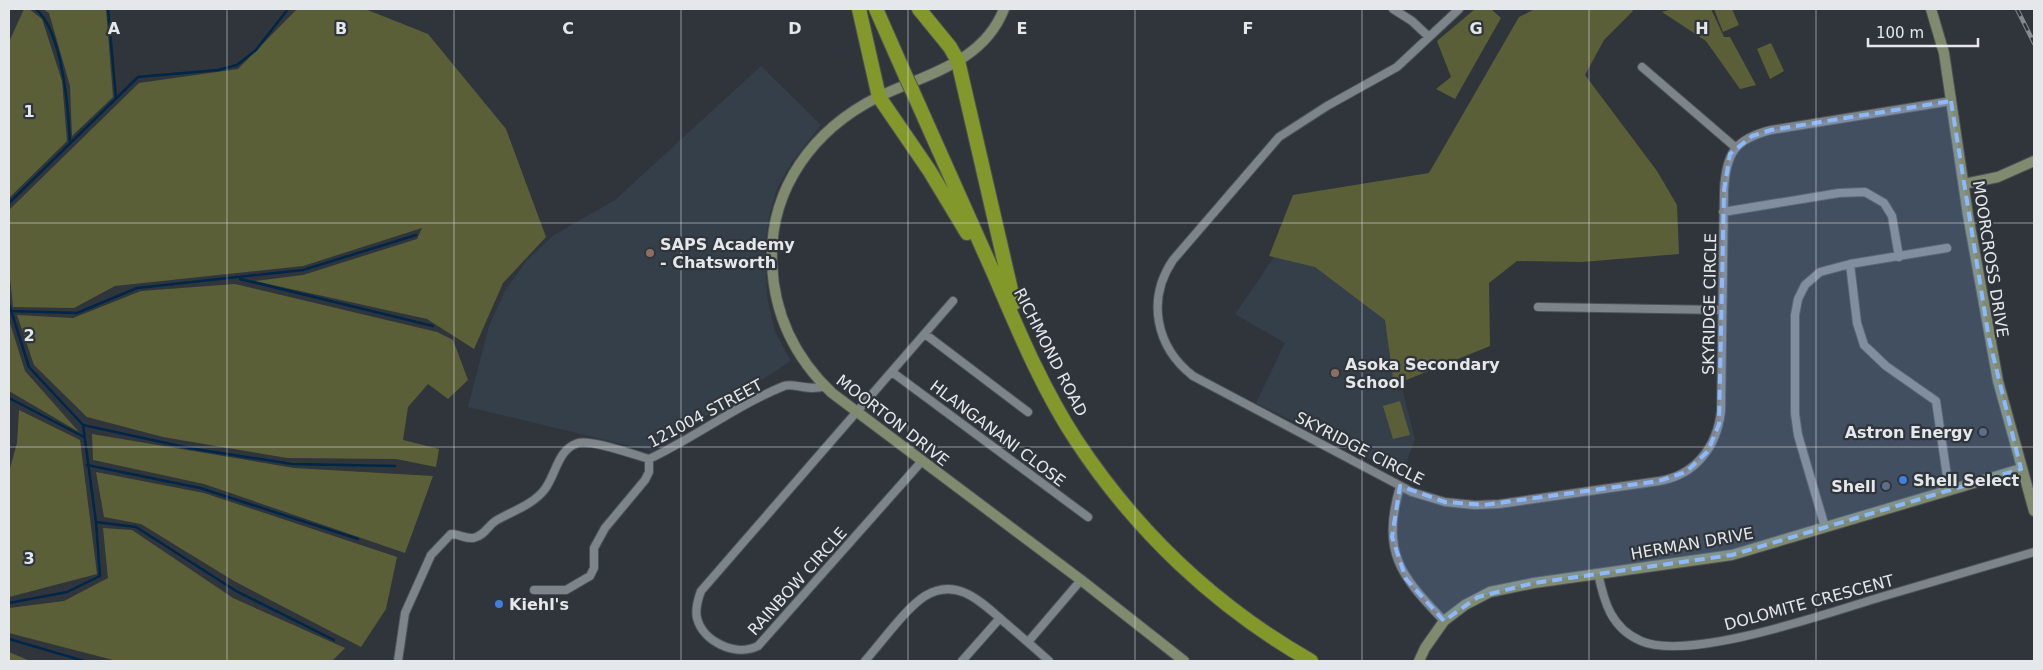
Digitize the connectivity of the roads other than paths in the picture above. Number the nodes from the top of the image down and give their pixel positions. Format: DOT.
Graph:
graph roads {
  1 [pos="860,9"];
  2 [pos="876,9"];
  3 [pos="919,9"];
  4 [pos="1004,9"];
  5 [pos="1392,9"];
  6 [pos="1459,9"];
  7 [pos="1931,9"];
  8 [pos="1429,37"];
  9 [pos="958,61"];
  10 [pos="1642,67"];
  11 [pos="879,97"];
  12 [pos="1951,100"];
  13 [pos="1735,147"];
  14 [pos="2034,161"];
  15 [pos="1964,184"];
  16 [pos="1723,212"];
  17 [pos="1947,248"];
  18 [pos="1899,257"];
  19 [pos="1850,264"];
  20 [pos="953,301"];
  21 [pos="1007,306"];
  22 [pos="1538,307"];
  23 [pos="1722,310"];
  24 [pos="925,334"];
  25 [pos="892,372"];
  26 [pos="825,386"];
  27 [pos="1050,396"];
  28 [pos="1028,412"];
  29 [pos="856,413"];
  30 [pos="649,459"];
  31 [pos="922,461"];
  32 [pos="2021,469"];
  33 [pos="1400,486"];
  34 [pos="1949,490"];
  35 [pos="2034,511"];
  36 [pos="1088,517"];
  37 [pos="1825,527"];
  38 [pos="2034,552"];
  39 [pos="1598,574"];
  40 [pos="1082,580"];
  41 [pos="534,590"];
  42 [pos="1000,618"];
  43 [pos="1444,621"];
  44 [pos="1028,642"];
  45 [pos="398,661"];
  46 [pos="865,661"];
  47 [pos="962,661"];
  48 [pos="1049,661"];
  49 [pos="1184,661"];
  50 [pos="1310,661"];
  51 [pos="1419,661"];
  1 -- 11 [label="highway"];
  2 -- 21 [label="highway, RICHMOND ROAD, bridge"];
  3 -- 9 [label="highway"];
  4 -- 9 [label="street"];
  5 -- 8 [label="street"];
  6 -- 8 [label="street, SKYRIDGE CIRCLE"];
  7 -- 12 [label="street, MOORCROSS DRIVE"];
  8 -- 33 [label="street, SKYRIDGE CIRCLE"];
  9 -- 11 [label="street, MOORTON DRIVE"];
  9 -- 27 [label="highway"];
  10 -- 13 [label="street"];
  11 -- 21 [label="highway"];
  11 -- 26 [label="street, MOORTON DRIVE"];
  12 -- 13 [label="street"];
  12 -- 15 [label="street, MOORCROSS DRIVE"];
  13 -- 16 [label="street, SKYRIDGE CIRCLE"];
  14 -- 15 [label="street"];
  15 -- 32 [label="street, MOORCROSS DRIVE"];
  16 -- 18 [label="street"];
  16 -- 23 [label="street, SKYRIDGE CIRCLE"];
  17 -- 18 [label="street"];
  18 -- 19 [label="street"];
  19 -- 34 [label="street"];
  19 -- 37 [label="street"];
  20 -- 24 [label="street, RAINBOW CIRCLE"];
  21 -- 27 [label="highway, RICHMOND ROAD"];
  22 -- 23 [label="street"];
  23 -- 33 [label="street, SKYRIDGE CIRCLE"];
  24 -- 25 [label="street, RAINBOW CIRCLE"];
  24 -- 28 [label="street"];
  25 -- 29 [label="street, RAINBOW CIRCLE"];
  25 -- 36 [label="street, HLANGANANI CLOSE"];
  26 -- 29 [label="street, MOORTON DRIVE"];
  26 -- 30 [label="street, 121004 STREET"];
  27 -- 50 [label="highway, RICHMOND ROAD"];
  29 -- 31 [label="street, MOORTON DRIVE"];
  29 -- 31 [label="street, RAINBOW CIRCLE"];
  30 -- 41 [label="street"];
  30 -- 45 [label="street, 121004 STREET"];
  31 -- 40 [label="street, MOORTON DRIVE"];
  32 -- 34 [label="street, HERMAN DRIVE"];
  32 -- 35 [label="street, MOORCROSS DRIVE"];
  33 -- 43 [label="street"];
  34 -- 37 [label="street, HERMAN DRIVE"];
  37 -- 39 [label="street, HERMAN DRIVE"];
  38 -- 39 [label="street, DOLOMITE CRESCENT"];
  39 -- 43 [label="street, HERMAN DRIVE"];
  40 -- 44 [label="street"];
  40 -- 49 [label="street, MOORTON DRIVE"];
  42 -- 44 [label="street"];
  42 -- 46 [label="street"];
  42 -- 47 [label="street"];
  43 -- 51 [label="street, HERMAN DRIVE"];
  44 -- 48 [label="street"];
}
